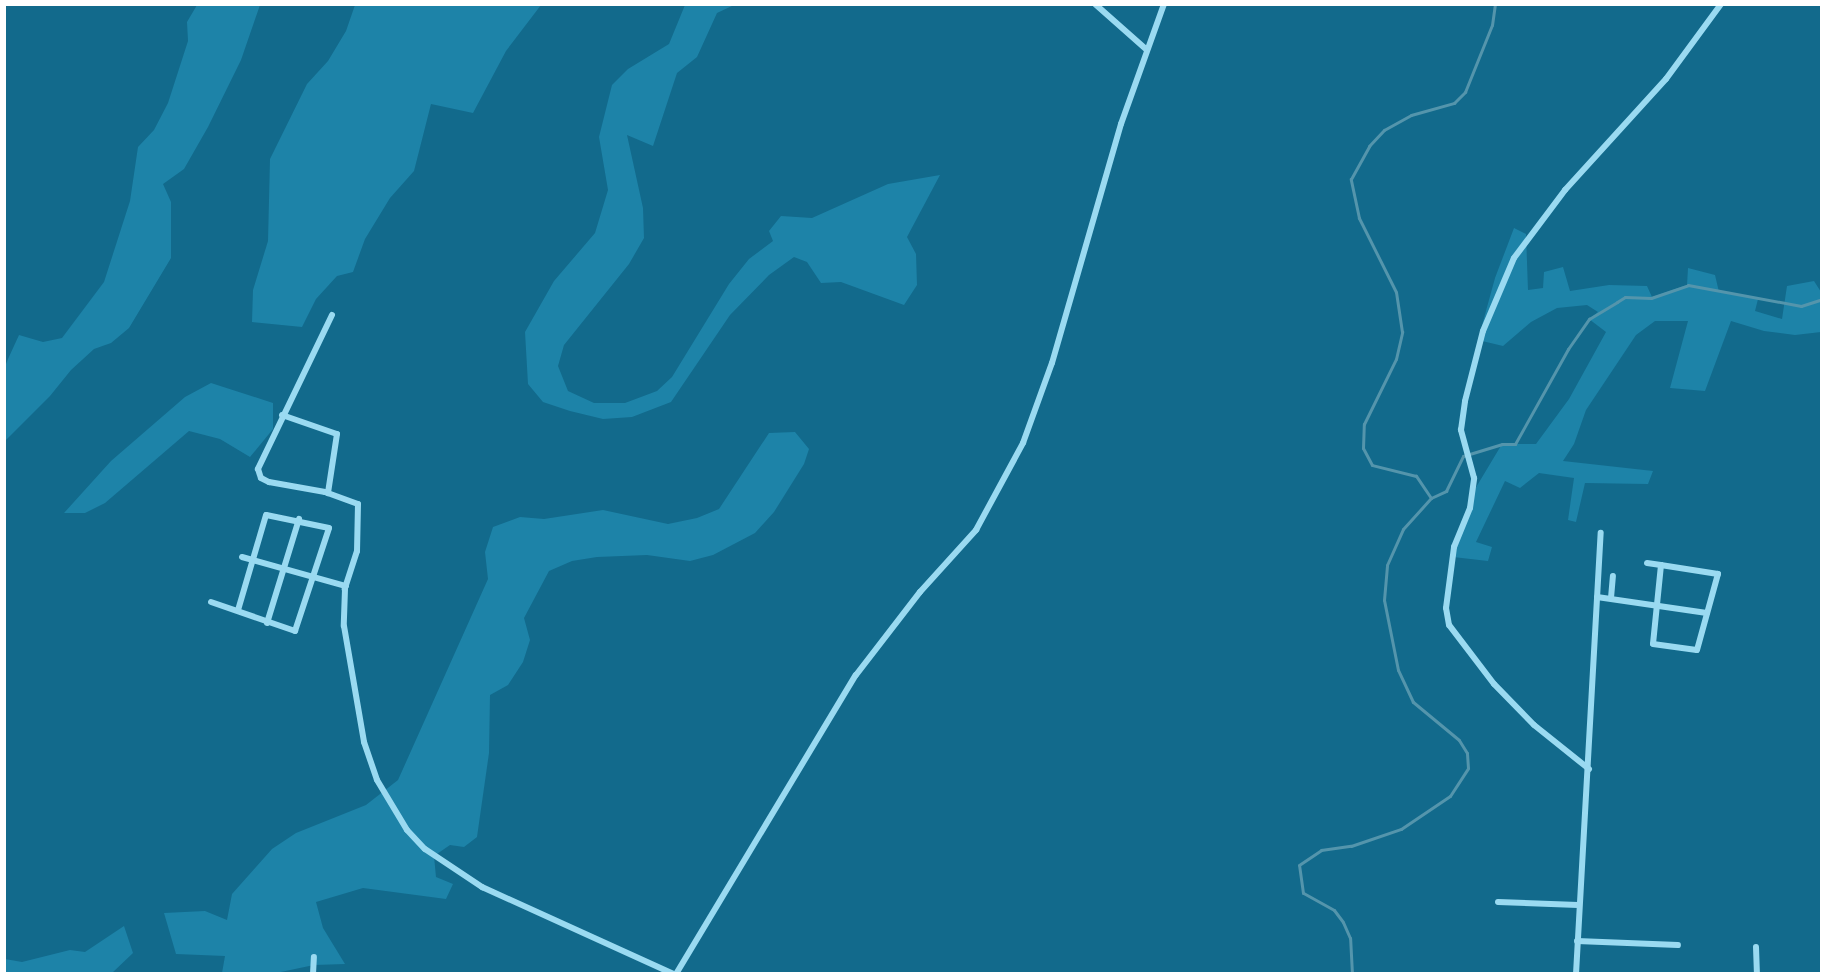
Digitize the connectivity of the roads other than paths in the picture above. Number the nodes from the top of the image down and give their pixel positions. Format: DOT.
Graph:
graph roads {
  1 [pos="1095,4"];
  2 [pos="1164,4"];
  3 [pos="1720,4"];
  4 [pos="1148,50"];
  5 [pos="332,315"];
  6 [pos="282,415"];
  7 [pos="328,493"];
  8 [pos="299,519"];
  9 [pos="1601,533"];
  10 [pos="242,557"];
  11 [pos="254,560"];
  12 [pos="1647,563"];
  13 [pos="1661,565"];
  14 [pos="284,569"];
  15 [pos="1613,576"];
  16 [pos="315,577"];
  17 [pos="346,586"];
  18 [pos="1597,597"];
  19 [pos="1611,598"];
  20 [pos="211,602"];
  21 [pos="1657,604"];
  22 [pos="238,610"];
  23 [pos="1707,613"];
  24 [pos="267,623"];
  25 [pos="1589,769"];
  26 [pos="1498,902"];
  27 [pos="1578,905"];
  28 [pos="1576,942"];
  29 [pos="1678,945"];
  30 [pos="1756,947"];
  31 [pos="314,957"];
  32 [pos="313,974"];
  33 [pos="675,974"];
  34 [pos="1576,974"];
  35 [pos="1756,974"];
  1 -- 4 [label="street"];
  2 -- 4 [label="street"];
  3 -- 25 [label="street"];
  4 -- 33 [label="street"];
  5 -- 6 [label="street"];
  6 -- 7 [label="street"];
  6 -- 7 [label="street"];
  7 -- 17 [label="street"];
  8 -- 11 [label="street"];
  8 -- 14 [label="street"];
  8 -- 16 [label="street"];
  9 -- 18 [label="street"];
  10 -- 11 [label="street"];
  11 -- 14 [label="street"];
  11 -- 22 [label="street"];
  12 -- 13 [label="street"];
  13 -- 21 [label="street"];
  13 -- 23 [label="street"];
  14 -- 16 [label="street"];
  14 -- 24 [label="street"];
  15 -- 19 [label="street"];
  16 -- 17 [label="street"];
  16 -- 24 [label="street"];
  17 -- 33 [label="street"];
  18 -- 19 [label="street"];
  18 -- 25 [label="street"];
  19 -- 21 [label="street"];
  20 -- 22 [label="street"];
  21 -- 23 [label="street"];
  21 -- 23 [label="street"];
  22 -- 24 [label="street"];
  25 -- 27 [label="street"];
  26 -- 27 [label="street"];
  27 -- 28 [label="street"];
  28 -- 29 [label="street"];
  28 -- 34 [label="street"];
  30 -- 35 [label="street"];
  31 -- 32 [label="street"];
}
